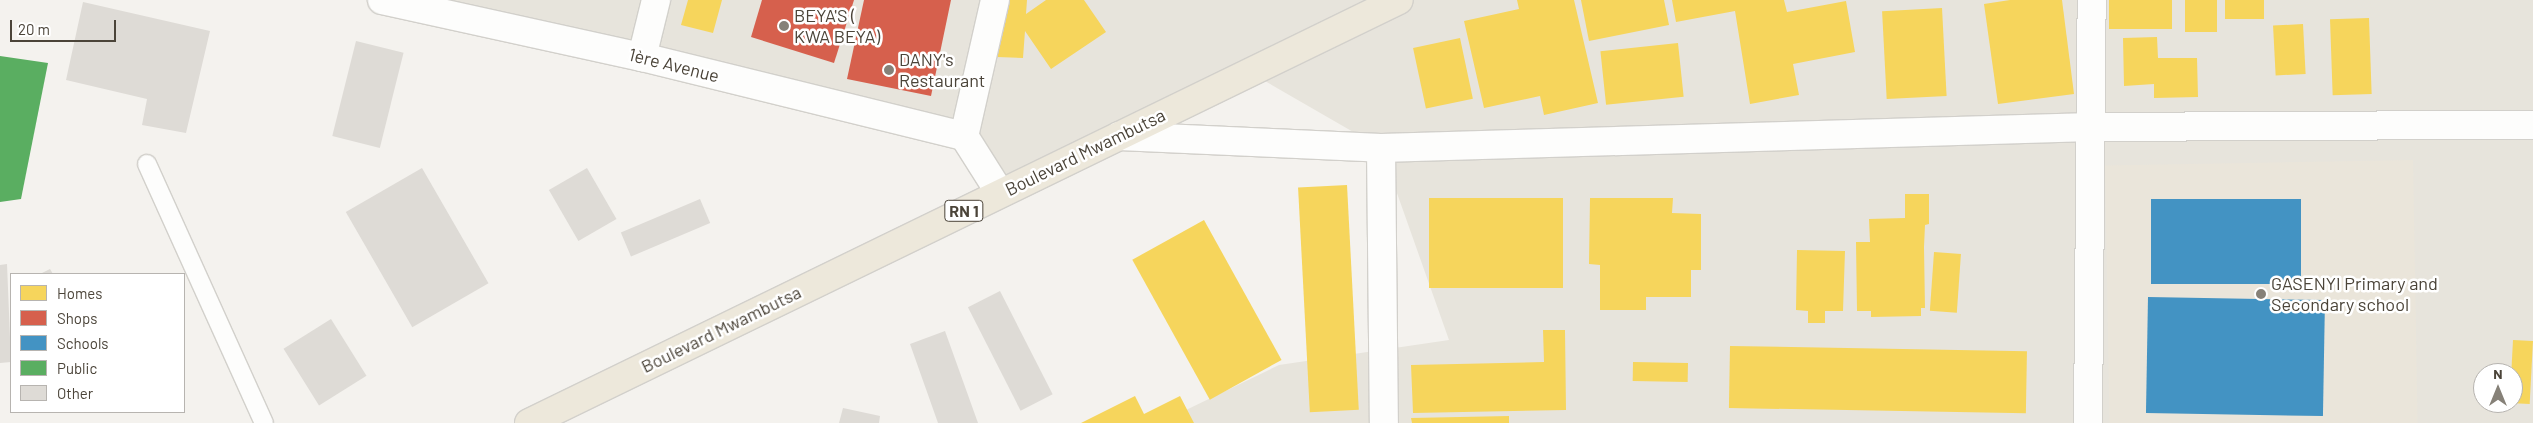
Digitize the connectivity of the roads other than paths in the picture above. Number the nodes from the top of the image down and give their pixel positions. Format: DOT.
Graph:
graph roads {
  1 [pos="382,0"];
  2 [pos="656,0"];
  3 [pos="995,0"];
  4 [pos="1399,0"];
  5 [pos="2092,0"];
  6 [pos="642,57"];
  7 [pos="2533,125"];
  8 [pos="2092,127"];
  9 [pos="964,136"];
  10 [pos="1119,136"];
  11 [pos="1381,148"];
  12 [pos="147,164"];
  13 [pos="1000,193"];
  14 [pos="264,423"];
  15 [pos="529,423"];
  16 [pos="1384,423"];
  17 [pos="2088,423"];
  1 -- 6 [label="street, 1ère Avenue"];
  2 -- 6 [label="street"];
  3 -- 9 [label="street"];
  4 -- 10 [label="highway, Boulevard Mwambutsa / RN 1"];
  5 -- 8 [label="street"];
  6 -- 9 [label="street, 1ère Avenue"];
  7 -- 8 [label="street"];
  8 -- 11 [label="street"];
  8 -- 17 [label="street"];
  9 -- 13 [label="street"];
  10 -- 11 [label="street"];
  10 -- 13 [label="highway, Boulevard Mwambutsa / RN 1"];
  11 -- 16 [label="street"];
  12 -- 14 [label="lane"];
  13 -- 15 [label="highway, Boulevard Mwambutsa / RN 1"];
}
